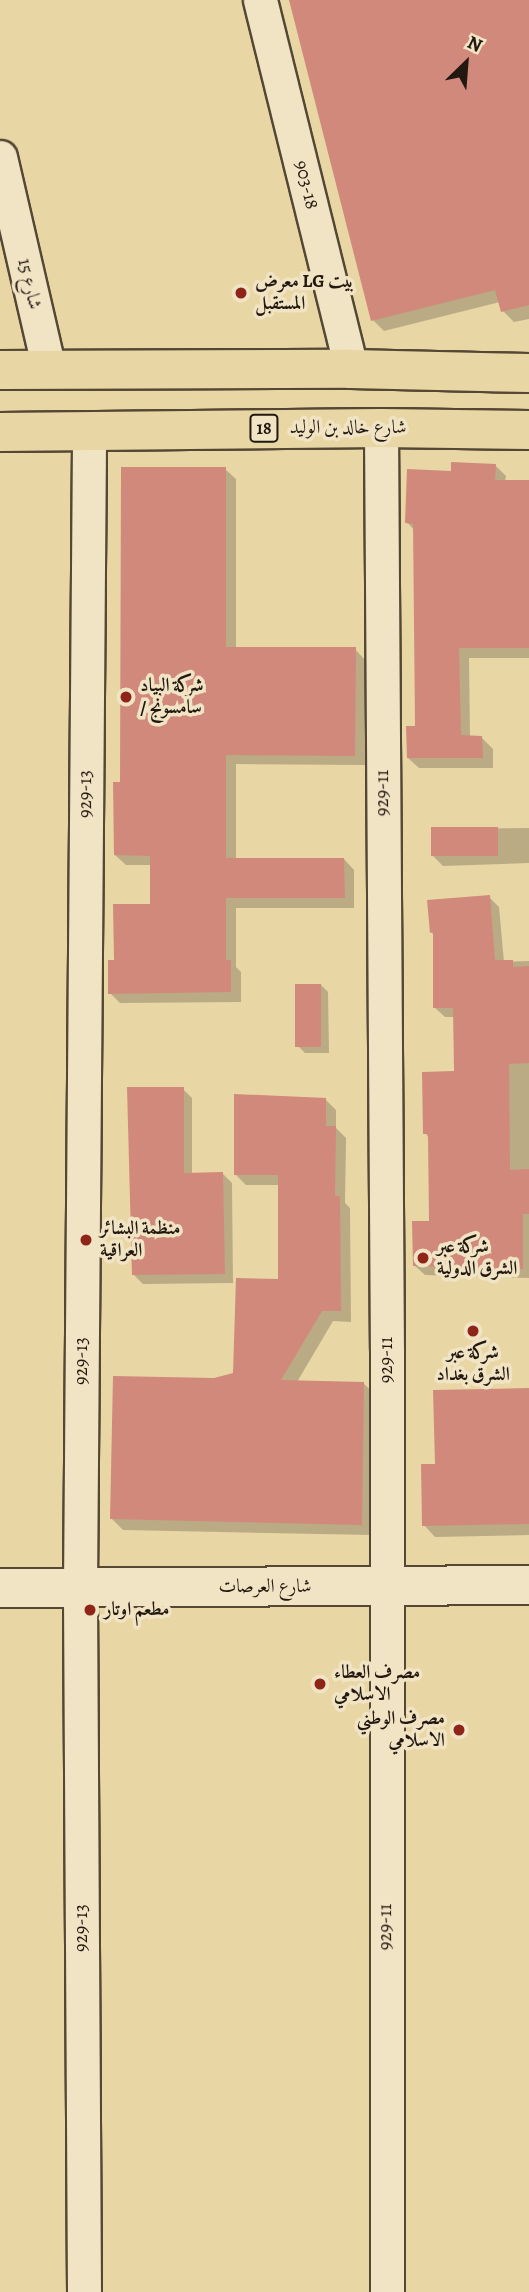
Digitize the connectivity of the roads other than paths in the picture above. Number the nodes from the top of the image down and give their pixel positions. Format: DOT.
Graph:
graph roads {
  1 [pos="260,0"];
  2 [pos="0,157"];
  3 [pos="351,369"];
  4 [pos="0,370"];
  5 [pos="49,370"];
  6 [pos="529,373"];
  7 [pos="381,428"];
  8 [pos="89,429"];
  9 [pos="529,430"];
  10 [pos="0,432"];
  11 [pos="529,1585"];
  12 [pos="386,1586"];
  13 [pos="0,1588"];
  14 [pos="80,1588"];
  15 [pos="84,2292"];
  16 [pos="387,2292"];
  1 -- 3 [label="street, 903-18"];
  2 -- 5 [label="street, شارع 15"];
  3 -- 5 [label="main road"];
  3 -- 6 [label="main road"];
  4 -- 5 [label="main road"];
  7 -- 8 [label="main road, شارع خالد بن الوليد / 18"];
  7 -- 9 [label="main road, شارع خالد بن الوليد / 18"];
  7 -- 12 [label="street, 929-11"];
  8 -- 10 [label="main road, شارع خالد بن الوليد / 18"];
  8 -- 14 [label="street, 929-13"];
  11 -- 12 [label="street, شارع العرصات"];
  12 -- 14 [label="street, شارع العرصات"];
  12 -- 16 [label="street, 929-11"];
  13 -- 14 [label="street, شارع العرصات"];
  14 -- 15 [label="street, 929-13"];
}
